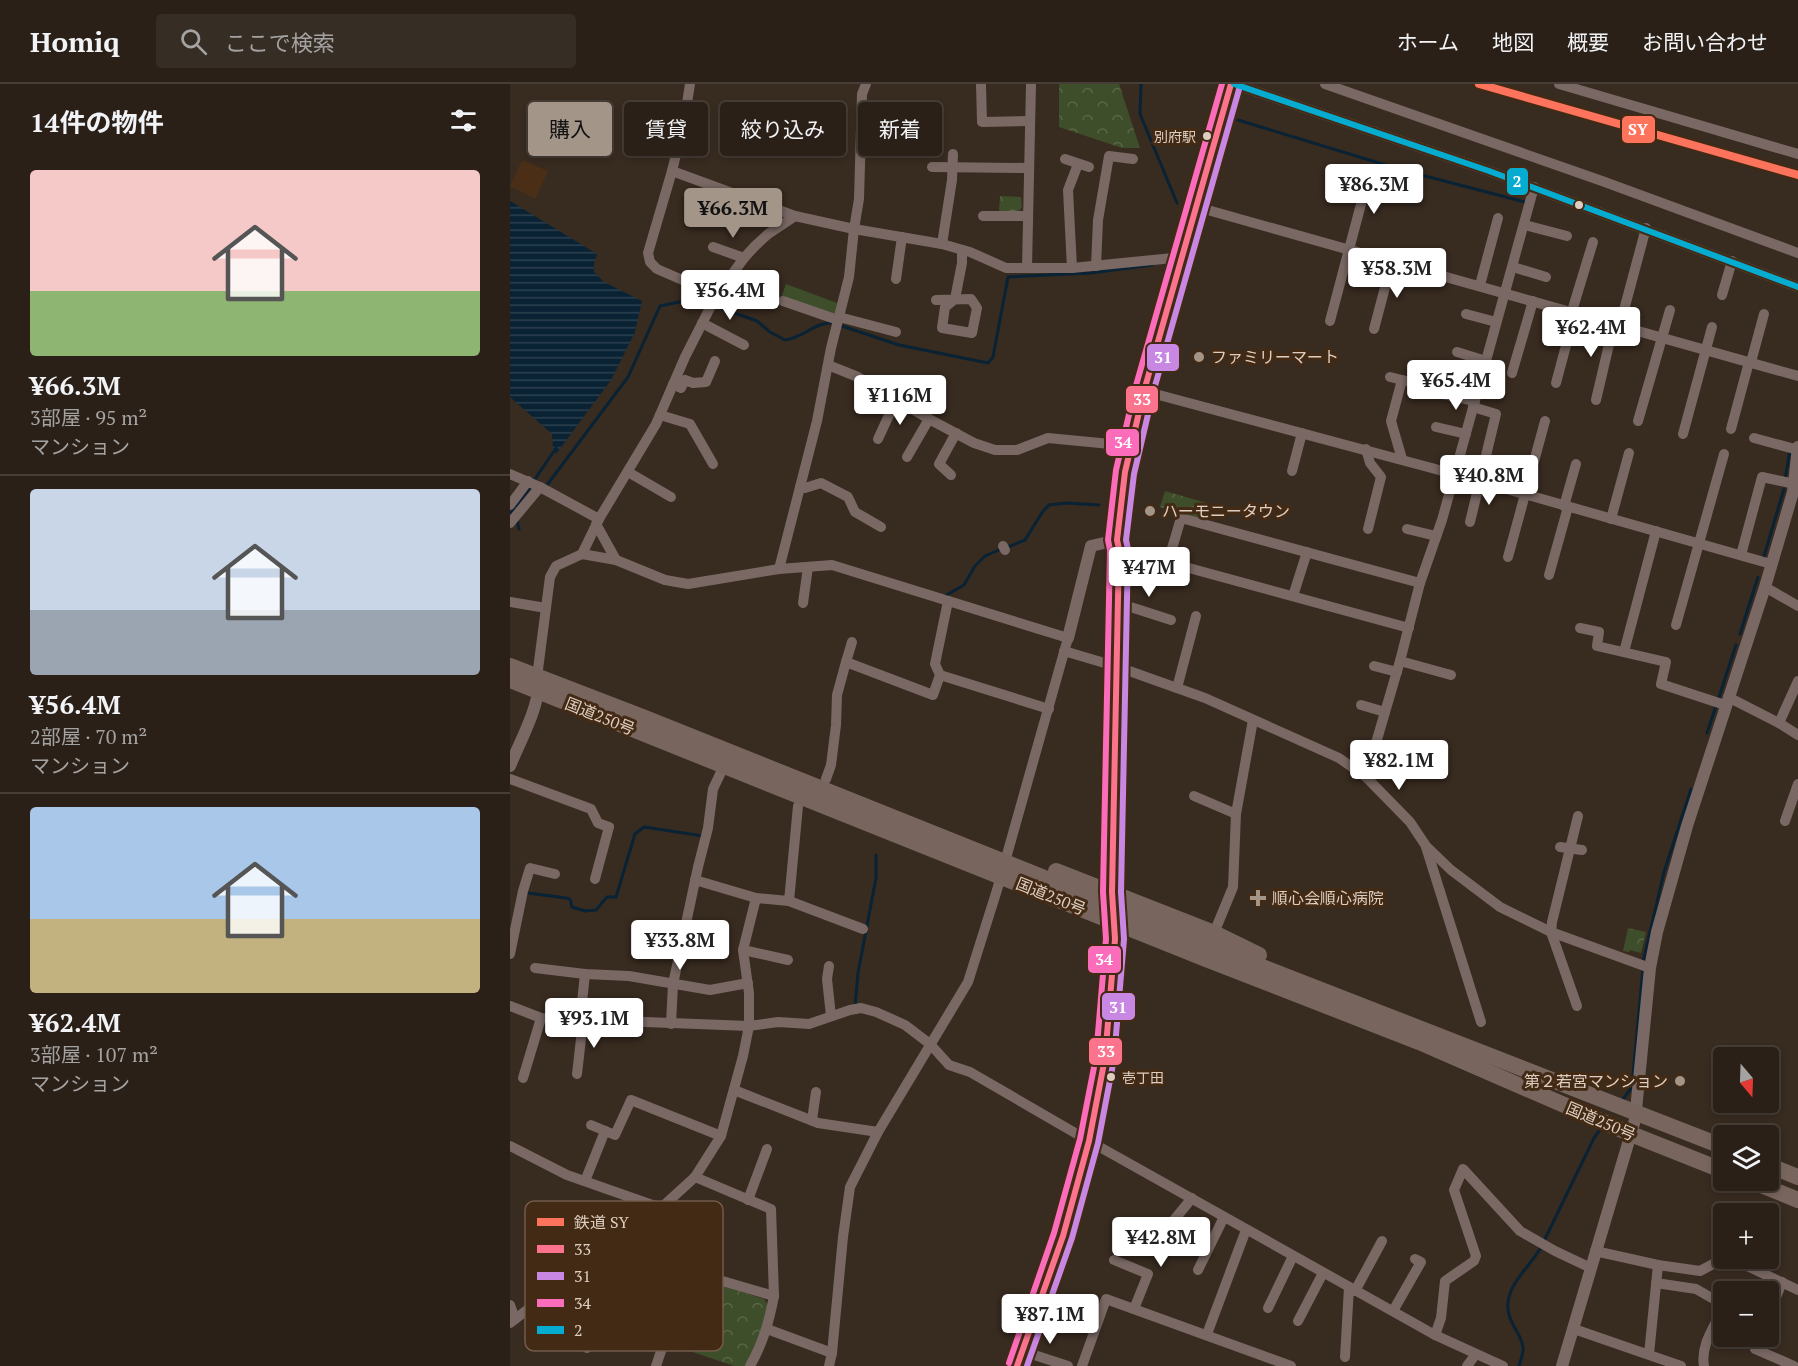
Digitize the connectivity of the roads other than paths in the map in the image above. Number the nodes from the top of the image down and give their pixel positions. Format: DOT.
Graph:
graph roads {
  1 [pos="690,84"];
  2 [pos="866,84"];
  3 [pos="981,84"];
  4 [pos="1031,84"];
  5 [pos="1232,84"];
  6 [pos="1325,84"];
  7 [pos="1559,84"];
  8 [pos="1030,121"];
  9 [pos="953,154"];
  10 [pos="1798,154"];
  11 [pos="1065,159"];
  12 [pos="1133,159"];
  13 [pos="1078,164"];
  14 [pos="932,167"];
  15 [pos="953,167"];
  16 [pos="1089,167"];
  17 [pos="1028,168"];
  18 [pos="672,171"];
  19 [pos="1369,174"];
  20 [pos="1534,187"];
  21 [pos="1197,207"];
  22 [pos="795,216"];
  23 [pos="983,216"];
  24 [pos="1028,216"];
  25 [pos="1498,218"];
  26 [pos="1525,225"];
  27 [pos="1646,228"];
  28 [pos="854,229"];
  29 [pos="1567,236"];
  30 [pos="902,237"];
  31 [pos="1593,242"];
  32 [pos="942,244"];
  33 [pos="713,247"];
  34 [pos="962,250"];
  35 [pos="1351,250"];
  36 [pos="1798,253"];
  37 [pos="1183,257"];
  38 [pos="744,258"];
  39 [pos="1576,260"];
  40 [pos="1392,261"];
  41 [pos="1732,261"];
  42 [pos="1587,262"];
  43 [pos="1096,266"];
  44 [pos="1513,267"];
  45 [pos="1027,268"];
  46 [pos="1072,268"];
  47 [pos="1546,277"];
  48 [pos="896,279"];
  49 [pos="1480,285"];
  50 [pos="1798,287"];
  51 [pos="1505,292"];
  52 [pos="1722,295"];
  53 [pos="715,298"];
  54 [pos="936,300"];
  55 [pos="783,301"];
  56 [pos="1533,301"];
  57 [pos="1670,310"];
  58 [pos="1574,312"];
  59 [pos="1466,314"];
  60 [pos="1764,314"];
  61 [pos="1330,321"];
  62 [pos="837,322"];
  63 [pos="1496,322"];
  64 [pos="702,323"];
  65 [pos="1372,323"];
  66 [pos="1617,324"];
  67 [pos="1712,327"];
  68 [pos="896,332"];
  69 [pos="1662,337"];
  70 [pos="744,345"];
  71 [pos="1707,350"];
  72 [pos="1457,352"];
  73 [pos="715,361"];
  74 [pos="1486,361"];
  75 [pos="1750,362"];
  76 [pos="828,365"];
  77 [pos="1512,373"];
  78 [pos="1602,374"];
  79 [pos="1798,376"];
  80 [pos="1390,377"];
  81 [pos="1614,377"];
  82 [pos="1556,383"];
  83 [pos="674,384"];
  84 [pos="1144,391"];
  85 [pos="1443,394"];
  86 [pos="897,400"];
  87 [pos="1596,400"];
  88 [pos="1679,400"];
  89 [pos="1692,403"];
  90 [pos="1474,404"];
  91 [pos="660,415"];
  92 [pos="929,419"];
  93 [pos="1638,421"];
  94 [pos="1736,424"];
  95 [pos="1436,427"];
  96 [pos="1546,429"];
  97 [pos="956,433"];
  98 [pos="1302,433"];
  99 [pos="1466,434"];
  100 [pos="1683,434"];
  101 [pos="1754,438"];
  102 [pos="878,439"];
  103 [pos="1131,446"];
  104 [pos="1366,449"];
  105 [pos="1798,449"];
  106 [pos="1724,454"];
  107 [pos="907,457"];
  108 [pos="1402,459"];
  109 [pos="1624,459"];
  110 [pos="713,464"];
  111 [pos="1576,464"];
  112 [pos="1292,471"];
  113 [pos="628,472"];
  114 [pos="510,474"];
  115 [pos="1454,474"];
  116 [pos="951,475"];
  117 [pos="528,482"];
  118 [pos="1480,482"];
  119 [pos="540,487"];
  120 [pos="800,487"];
  121 [pos="1795,490"];
  122 [pos="1526,495"];
  123 [pos="671,497"];
  124 [pos="510,505"];
  125 [pos="1566,506"];
  126 [pos="1611,519"];
  127 [pos="598,521"];
  128 [pos="1470,522"];
  129 [pos="510,523"];
  130 [pos="881,527"];
  131 [pos="1368,529"];
  132 [pos="1407,529"];
  133 [pos="1656,531"];
  134 [pos="1436,536"];
  135 [pos="1699,543"];
  136 [pos="1118,545"];
  137 [pos="1307,552"];
  138 [pos="582,554"];
  139 [pos="1741,555"];
  140 [pos="1508,557"];
  141 [pos="616,560"];
  142 [pos="1168,562"];
  143 [pos="1771,564"];
  144 [pos="808,567"];
  145 [pos="779,569"];
  146 [pos="1550,575"];
  147 [pos="1420,583"];
  148 [pos="1765,587"];
  149 [pos="1293,596"];
  150 [pos="948,601"];
  151 [pos="510,602"];
  152 [pos="803,603"];
  153 [pos="1119,603"];
  154 [pos="1798,606"];
  155 [pos="546,608"];
  156 [pos="1196,615"];
  157 [pos="1171,620"];
  158 [pos="1676,625"];
  159 [pos="1409,628"];
  160 [pos="1581,628"];
  161 [pos="1068,638"];
  162 [pos="852,642"];
  163 [pos="1064,651"];
  164 [pos="1669,651"];
  165 [pos="1624,652"];
  166 [pos="1400,661"];
  167 [pos="1666,662"];
  168 [pos="846,663"];
  169 [pos="510,666"];
  170 [pos="1374,666"];
  171 [pos="1118,667"];
  172 [pos="1397,672"];
  173 [pos="940,675"];
  174 [pos="1451,675"];
  175 [pos="510,680"];
  176 [pos="1798,681"];
  177 [pos="538,685"];
  178 [pos="1177,688"];
  179 [pos="1727,701"];
  180 [pos="1361,705"];
  181 [pos="1048,709"];
  182 [pos="1385,712"];
  183 [pos="645,717"];
  184 [pos="1253,720"];
  185 [pos="1779,723"];
  186 [pos="1798,735"];
  187 [pos="510,766"];
  188 [pos="722,770"];
  189 [pos="1366,777"];
  190 [pos="510,779"];
  191 [pos="826,779"];
  192 [pos="1798,784"];
  193 [pos="1194,796"];
  194 [pos="798,806"];
  195 [pos="1236,814"];
  196 [pos="1578,816"];
  197 [pos="883,821"];
  198 [pos="1785,821"];
  199 [pos="1426,846"];
  200 [pos="1565,848"];
  201 [pos="589,850"];
  202 [pos="1582,850"];
  203 [pos="1007,852"];
  204 [pos="601,854"];
  205 [pos="555,874"];
  206 [pos="594,879"];
  207 [pos="695,880"];
  208 [pos="1112,892"];
  209 [pos="756,898"];
  210 [pos="789,901"];
  211 [pos="863,929"];
  212 [pos="1551,932"];
  213 [pos="1210,946"];
  214 [pos="743,950"];
  215 [pos="510,954"];
  216 [pos="788,960"];
  217 [pos="829,966"];
  218 [pos="535,968"];
  219 [pos="1650,968"];
  220 [pos="585,974"];
  221 [pos="748,983"];
  222 [pos="673,984"];
  223 [pos="510,1006"];
  224 [pos="1577,1006"];
  225 [pos="831,1016"];
  226 [pos="541,1018"];
  227 [pos="581,1021"];
  228 [pos="1481,1022"];
  229 [pos="671,1024"];
  230 [pos="749,1026"];
  231 [pos="930,1044"];
  232 [pos="528,1063"];
  233 [pos="539,1067"];
  234 [pos="577,1074"];
  235 [pos="523,1078"];
  236 [pos="734,1090"];
  237 [pos="816,1092"];
  238 [pos="1636,1112"];
  239 [pos="812,1120"];
  240 [pos="591,1125"];
  241 [pos="605,1131"];
  242 [pos="878,1132"];
  243 [pos="1631,1134"];
  244 [pos="721,1136"];
  245 [pos="1089,1141"];
  246 [pos="1713,1143"];
  247 [pos="511,1149"];
  248 [pos="767,1149"];
  249 [pos="1713,1166"];
  250 [pos="1779,1169"];
  251 [pos="695,1177"];
  252 [pos="1798,1177"];
  253 [pos="585,1181"];
  254 [pos="1775,1191"];
  255 [pos="1192,1198"];
  256 [pos="1794,1199"];
  257 [pos="748,1200"];
  258 [pos="641,1201"];
  259 [pos="669,1201"];
  260 [pos="1224,1216"];
  261 [pos="1246,1230"];
  262 [pos="1382,1241"];
  263 [pos="1156,1242"];
  264 [pos="1595,1251"];
  265 [pos="1293,1256"];
  266 [pos="1415,1259"];
  267 [pos="1114,1260"];
  268 [pos="1658,1265"];
  269 [pos="1591,1268"];
  270 [pos="1198,1270"];
  271 [pos="1323,1273"];
  272 [pos="723,1281"];
  273 [pos="1782,1282"];
  274 [pos="1656,1283"];
  275 [pos="1352,1289"];
  276 [pos="1779,1290"];
  277 [pos="1798,1290"];
  278 [pos="774,1296"];
  279 [pos="1713,1299"];
  280 [pos="510,1305"];
  281 [pos="1268,1308"];
  282 [pos="1134,1309"];
  283 [pos="1393,1311"];
  284 [pos="525,1312"];
  285 [pos="513,1321"];
  286 [pos="1298,1321"];
  287 [pos="1713,1327"];
  288 [pos="768,1329"];
  289 [pos="1574,1329"];
  290 [pos="1207,1334"];
  291 [pos="1435,1335"];
  292 [pos="1756,1347"];
  293 [pos="661,1351"];
  294 [pos="1022,1351"];
  295 [pos="832,1353"];
  296 [pos="1476,1354"];
  297 [pos="1649,1354"];
  298 [pos="1262,1355"];
  299 [pos="1345,1357"];
  300 [pos="656,1366"];
  301 [pos="750,1366"];
  302 [pos="828,1366"];
  303 [pos="1017,1366"];
  304 [pos="1068,1366"];
  305 [pos="1082,1366"];
  306 [pos="1258,1366"];
  307 [pos="1291,1366"];
  308 [pos="1467,1366"];
  309 [pos="1503,1366"];
  310 [pos="1562,1366"];
  311 [pos="1681,1366"];
  312 [pos="1704,1366"];
  313 [pos="1795,1366"];
  1 -- 18 [label="street"];
  2 -- 28 [label="street"];
  3 -- 8 [label="street"];
  4 -- 8 [label="street"];
  5 -- 20 [label="street"];
  5 -- 21 [label="main road"];
  6 -- 36 [label="street"];
  7 -- 10 [label="street"];
  8 -- 17 [label="street"];
  9 -- 15 [label="street"];
  11 -- 13 [label="street"];
  12 -- 43 [label="street"];
  13 -- 16 [label="street"];
  13 -- 46 [label="street"];
  14 -- 15 [label="street"];
  15 -- 17 [label="street"];
  15 -- 32 [label="street"];
  17 -- 24 [label="street"];
  18 -- 22 [label="street"];
  18 -- 53 [label="street"];
  19 -- 35 [label="street"];
  20 -- 26 [label="street"];
  20 -- 27 [label="street"];
  21 -- 35 [label="street"];
  21 -- 37 [label="main road"];
  22 -- 28 [label="street"];
  22 -- 38 [label="street"];
  23 -- 24 [label="street"];
  24 -- 45 [label="street"];
  25 -- 49 [label="street"];
  26 -- 29 [label="street"];
  26 -- 44 [label="street"];
  27 -- 41 [label="street"];
  27 -- 66 [label="street"];
  28 -- 30 [label="street"];
  28 -- 62 [label="street"];
  30 -- 32 [label="street"];
  30 -- 48 [label="street"];
  31 -- 42 [label="street"];
  32 -- 34 [label="street"];
  33 -- 38 [label="street"];
  34 -- 45 [label="street"];
  34 -- 54 [label="street"];
  35 -- 40 [label="street"];
  35 -- 61 [label="street"];
  37 -- 43 [label="street"];
  37 -- 84 [label="main road"];
  38 -- 53 [label="street"];
  39 -- 42 [label="street"];
  40 -- 49 [label="street"];
  40 -- 65 [label="street"];
  41 -- 50 [label="street"];
  41 -- 52 [label="street"];
  42 -- 58 [label="street"];
  43 -- 46 [label="street"];
  44 -- 47 [label="street"];
  44 -- 51 [label="street"];
  45 -- 46 [label="street"];
  49 -- 51 [label="street"];
  51 -- 56 [label="street"];
  51 -- 63 [label="street"];
  53 -- 64 [label="street"];
  55 -- 62 [label="street"];
  56 -- 58 [label="street"];
  56 -- 77 [label="street"];
  57 -- 69 [label="street"];
  58 -- 66 [label="street"];
  58 -- 82 [label="street"];
  59 -- 63 [label="street"];
  60 -- 75 [label="street"];
  62 -- 68 [label="street"];
  62 -- 76 [label="street"];
  63 -- 74 [label="street"];
  64 -- 70 [label="street"];
  64 -- 83 [label="street"];
  66 -- 69 [label="street"];
  66 -- 78 [label="street"];
  67 -- 71 [label="street"];
  69 -- 71 [label="street"];
  69 -- 93 [label="street"];
  71 -- 75 [label="street"];
  71 -- 89 [label="street"];
  72 -- 74 [label="street"];
  73 -- 83 [label="street"];
  74 -- 90 [label="street"];
  75 -- 79 [label="street"];
  75 -- 94 [label="street"];
  76 -- 86 [label="street"];
  76 -- 120 [label="street"];
  78 -- 81 [label="street"];
  78 -- 87 [label="street"];
  80 -- 108 [label="street"];
  83 -- 91 [label="street"];
  84 -- 98 [label="street"];
  84 -- 103 [label="main road"];
  85 -- 90 [label="street"];
  86 -- 92 [label="street"];
  86 -- 102 [label="street"];
  88 -- 89 [label="street"];
  89 -- 100 [label="street"];
  90 -- 99 [label="street"];
  90 -- 118 [label="street"];
  91 -- 110 [label="street"];
  91 -- 113 [label="street"];
  92 -- 97 [label="street"];
  92 -- 107 [label="street"];
  95 -- 99 [label="street"];
  96 -- 122 [label="street"];
  97 -- 103 [label="street"];
  97 -- 116 [label="street"];
  98 -- 104 [label="street"];
  98 -- 112 [label="street"];
  99 -- 115 [label="street"];
  101 -- 105 [label="street"];
  103 -- 136 [label="main road"];
  104 -- 108 [label="street"];
  104 -- 131 [label="street"];
  105 -- 121 [label="street"];
  106 -- 135 [label="street"];
  108 -- 115 [label="street"];
  109 -- 126 [label="street"];
  111 -- 125 [label="street"];
  113 -- 123 [label="street"];
  113 -- 127 [label="street"];
  114 -- 117 [label="street"];
  115 -- 118 [label="street"];
  115 -- 134 [label="street"];
  117 -- 119 [label="street"];
  117 -- 124 [label="street"];
  118 -- 122 [label="street"];
  118 -- 128 [label="street"];
  119 -- 127 [label="street"];
  119 -- 129 [label="street"];
  120 -- 130 [label="street"];
  120 -- 145 [label="street"];
  121 -- 139 [label="street"];
  121 -- 143 [label="street"];
  122 -- 125 [label="street"];
  122 -- 140 [label="street"];
  125 -- 126 [label="street"];
  125 -- 146 [label="street"];
  126 -- 133 [label="street"];
  127 -- 138 [label="street"];
  127 -- 141 [label="street"];
  132 -- 134 [label="street"];
  133 -- 135 [label="street"];
  133 -- 165 [label="street"];
  134 -- 147 [label="street"];
  135 -- 139 [label="street"];
  135 -- 158 [label="street"];
  136 -- 142 [label="street"];
  136 -- 153 [label="main road"];
  136 -- 161 [label="street"];
  137 -- 142 [label="street"];
  137 -- 147 [label="street"];
  137 -- 149 [label="street"];
  138 -- 141 [label="street"];
  138 -- 155 [label="street"];
  139 -- 143 [label="street"];
  141 -- 145 [label="street"];
  142 -- 149 [label="street"];
  143 -- 148 [label="street"];
  144 -- 145 [label="street"];
  144 -- 150 [label="street"];
  144 -- 152 [label="street"];
  147 -- 159 [label="street"];
  148 -- 154 [label="street"];
  148 -- 179 [label="street"];
  149 -- 159 [label="street"];
  150 -- 161 [label="street"];
  150 -- 173 [label="street"];
  151 -- 155 [label="street"];
  153 -- 157 [label="street"];
  153 -- 171 [label="main road"];
  155 -- 177 [label="street"];
  156 -- 178 [label="street"];
  159 -- 166 [label="street"];
  160 -- 165 [label="street"];
  161 -- 163 [label="street"];
  162 -- 168 [label="street"];
  163 -- 171 [label="street"];
  163 -- 181 [label="street"];
  164 -- 167 [label="street"];
  165 -- 167 [label="street"];
  166 -- 172 [label="street"];
  166 -- 174 [label="street"];
  167 -- 179 [label="street"];
  168 -- 173 [label="street"];
  168 -- 191 [label="street"];
  169 -- 177 [label="highway, 国道250号"];
  170 -- 172 [label="street"];
  171 -- 178 [label="street"];
  171 -- 208 [label="main road"];
  172 -- 182 [label="street"];
  173 -- 181 [label="street"];
  175 -- 177 [label="highway, 国道250号"];
  176 -- 185 [label="street"];
  177 -- 183 [label="highway, 国道250号"];
  177 -- 187 [label="street"];
  177 -- 197 [label="highway, 国道250号"];
  178 -- 184 [label="street"];
  179 -- 185 [label="street"];
  179 -- 219 [label="street"];
  180 -- 182 [label="street"];
  181 -- 203 [label="street"];
  182 -- 189 [label="street"];
  183 -- 191 [label="highway"];
  183 -- 197 [label="highway, 国道250号"];
  184 -- 189 [label="street"];
  184 -- 195 [label="street"];
  185 -- 186 [label="street"];
  188 -- 207 [label="street"];
  189 -- 199 [label="street"];
  190 -- 204 [label="street"];
  191 -- 203 [label="highway"];
  192 -- 198 [label="street"];
  193 -- 195 [label="street"];
  194 -- 210 [label="street"];
  195 -- 213 [label="street"];
  196 -- 200 [label="street"];
  197 -- 213 [label="highway, 国道250号"];
  199 -- 212 [label="street"];
  199 -- 228 [label="street"];
  200 -- 202 [label="street"];
  200 -- 212 [label="street"];
  201 -- 204 [label="street"];
  203 -- 208 [label="highway"];
  203 -- 231 [label="street"];
  204 -- 206 [label="street"];
  205 -- 215 [label="street"];
  207 -- 209 [label="street"];
  207 -- 222 [label="street"];
  208 -- 213 [label="highway"];
  208 -- 245 [label="main road"];
  209 -- 210 [label="street"];
  209 -- 214 [label="street"];
  210 -- 211 [label="street"];
  212 -- 219 [label="street"];
  212 -- 224 [label="street"];
  213 -- 238 [label="highway, 国道250号"];
  213 -- 243 [label="highway, 国道250号"];
  214 -- 216 [label="street"];
  214 -- 221 [label="street"];
  217 -- 225 [label="street"];
  218 -- 220 [label="street"];
  219 -- 238 [label="street"];
  220 -- 222 [label="street"];
  220 -- 227 [label="street"];
  221 -- 222 [label="street"];
  221 -- 230 [label="street"];
  222 -- 229 [label="street"];
  223 -- 226 [label="street"];
  225 -- 230 [label="street"];
  225 -- 231 [label="street"];
  226 -- 227 [label="street"];
  226 -- 232 [label="street"];
  227 -- 229 [label="street"];
  227 -- 234 [label="street"];
  229 -- 230 [label="street"];
  230 -- 236 [label="street"];
  231 -- 242 [label="street"];
  231 -- 245 [label="street"];
  232 -- 233 [label="street"];
  232 -- 235 [label="street"];
  236 -- 239 [label="street"];
  236 -- 244 [label="street"];
  237 -- 239 [label="street"];
  238 -- 243 [label="street"];
  238 -- 246 [label="highway, 国道250号"];
  239 -- 242 [label="street"];
  240 -- 241 [label="street"];
  241 -- 244 [label="street"];
  241 -- 253 [label="street"];
  242 -- 295 [label="street"];
  243 -- 249 [label="highway, 国道250号"];
  243 -- 264 [label="street"];
  244 -- 251 [label="street"];
  245 -- 255 [label="street"];
  245 -- 294 [label="main road"];
  247 -- 253 [label="street"];
  248 -- 257 [label="street"];
  250 -- 252 [label="highway"];
  251 -- 257 [label="street"];
  251 -- 259 [label="street"];
  253 -- 258 [label="street"];
  254 -- 256 [label="highway"];
  255 -- 260 [label="street"];
  255 -- 263 [label="street"];
  257 -- 278 [label="street"];
  260 -- 261 [label="street"];
  260 -- 270 [label="street"];
  261 -- 265 [label="street"];
  261 -- 290 [label="street"];
  262 -- 275 [label="street"];
  264 -- 268 [label="street"];
  264 -- 269 [label="street"];
  265 -- 271 [label="street"];
  265 -- 281 [label="street"];
  266 -- 283 [label="street"];
  267 -- 282 [label="street"];
  268 -- 273 [label="street"];
  268 -- 274 [label="street"];
  269 -- 289 [label="street"];
  269 -- 291 [label="street"];
  271 -- 275 [label="street"];
  271 -- 286 [label="street"];
  272 -- 278 [label="street"];
  273 -- 276 [label="street"];
  273 -- 277 [label="street"];
  274 -- 279 [label="street"];
  274 -- 297 [label="street"];
  275 -- 283 [label="street"];
  275 -- 299 [label="street"];
  278 -- 288 [label="street"];
  280 -- 285 [label="street"];
  282 -- 290 [label="street"];
  282 -- 305 [label="street"];
  283 -- 291 [label="street"];
  284 -- 285 [label="street"];
  287 -- 312 [label="street"];
  288 -- 295 [label="street"];
  288 -- 301 [label="street"];
  289 -- 297 [label="street"];
  289 -- 310 [label="street"];
  290 -- 298 [label="street"];
  291 -- 296 [label="street"];
  292 -- 313 [label="street"];
  293 -- 300 [label="street"];
  294 -- 303 [label="main road"];
  294 -- 304 [label="street"];
  295 -- 302 [label="street"];
  296 -- 308 [label="street"];
  296 -- 309 [label="street"];
  297 -- 311 [label="street"];
  298 -- 306 [label="street"];
  298 -- 307 [label="street"];
}
